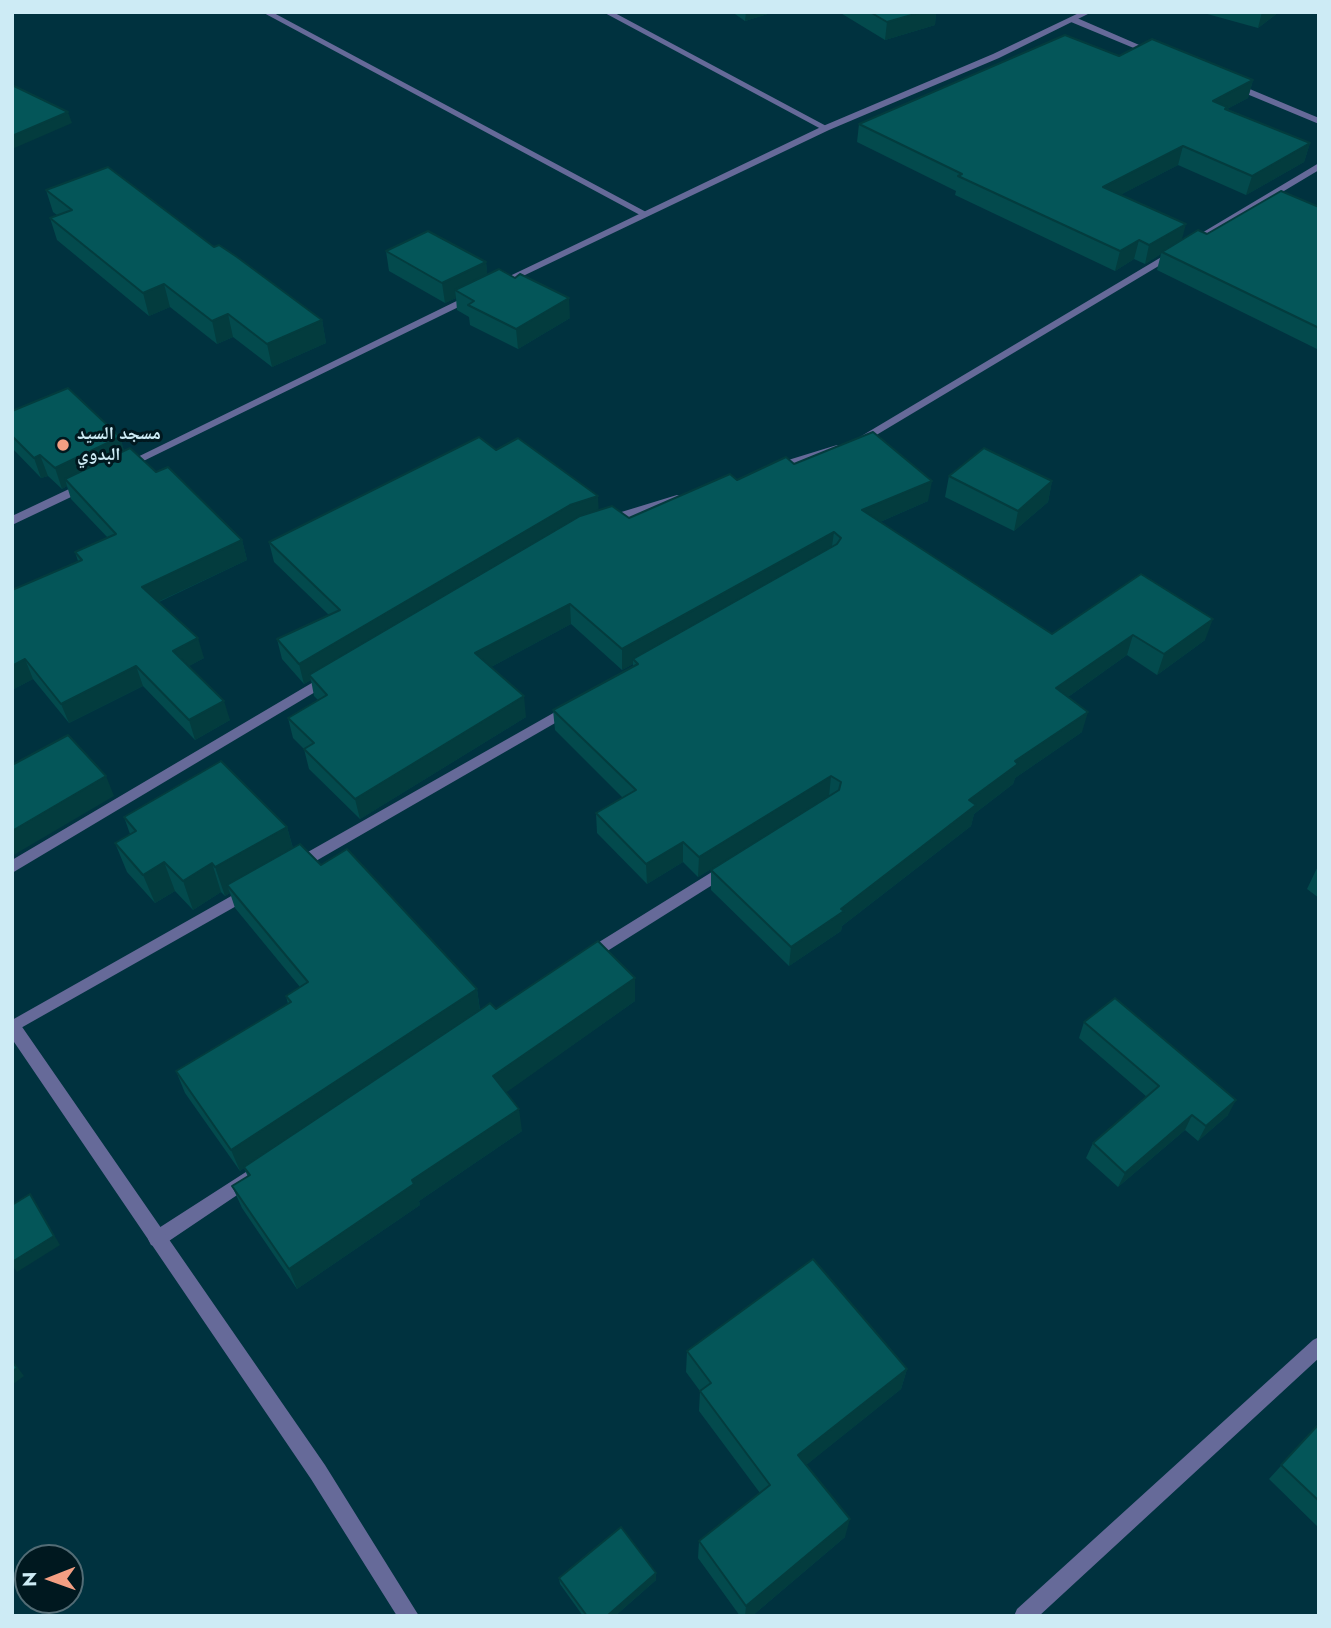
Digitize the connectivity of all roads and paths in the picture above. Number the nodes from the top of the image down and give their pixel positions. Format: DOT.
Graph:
graph roads {
  1 [pos="266,12"];
  2 [pos="607,12"];
  3 [pos="1088,12"];
  4 [pos="1074,20"];
  5 [pos="1164,57"];
  6 [pos="1229,84"];
  7 [pos="1319,121"];
  8 [pos="826,128"];
  9 [pos="1319,166"];
  10 [pos="643,213"];
  11 [pos="111,472"];
  12 [pos="759,473"];
  13 [pos="99,479"];
  14 [pos="694,494"];
  15 [pos="12,521"];
  16 [pos="602,523"];
  17 [pos="336,674"];
  18 [pos="578,704"];
  19 [pos="737,862"];
  20 [pos="12,867"];
  21 [pos="289,869"];
  22 [pos="265,883"];
  23 [pos="573,965"];
  24 [pos="13,1027"];
  25 [pos="260,1170"];
  26 [pos="157,1239"];
  27 [pos="1319,1346"];
  28 [pos="409,1616"];
  29 [pos="1024,1616"];
  1 -- 10 [label="street"];
  2 -- 8 [label="street"];
  3 -- 4 [label="street"];
  4 -- 5 [label="street"];
  4 -- 8 [label="street"];
  6 -- 7 [label="street"];
  8 -- 10 [label="street"];
  9 -- 12 [label="street"];
  10 -- 11 [label="street"];
  13 -- 15 [label="street"];
  14 -- 16 [label="street"];
  17 -- 20 [label="street"];
  18 -- 21 [label="street"];
  19 -- 23 [label="street"];
  22 -- 24 [label="street"];
  24 -- 26 [label="street"];
  25 -- 26 [label="street"];
  26 -- 28 [label="street"];
  27 -- 29 [label="street"];
}
